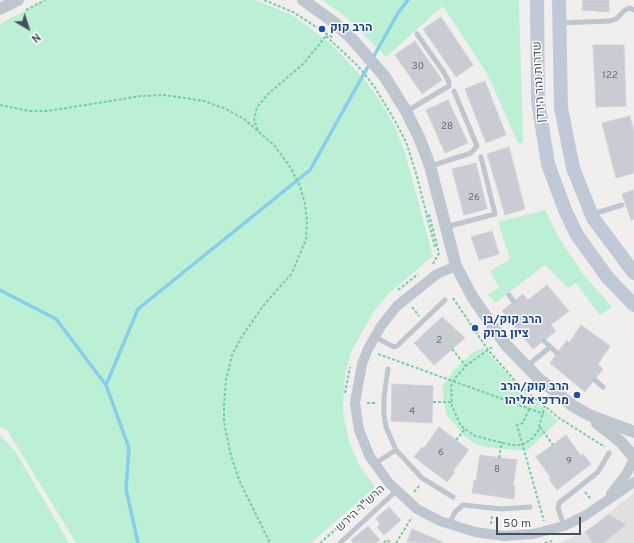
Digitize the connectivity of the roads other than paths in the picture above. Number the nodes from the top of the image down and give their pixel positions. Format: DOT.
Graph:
graph roads {
  1 [pos="18,0"];
  2 [pos="303,0"];
  3 [pos="537,0"];
  4 [pos="559,0"];
  5 [pos="0,9"];
  6 [pos="634,10"];
  7 [pos="559,23"];
  8 [pos="417,34"];
  9 [pos="454,91"];
  10 [pos="406,111"];
  11 [pos="481,157"];
  12 [pos="430,166"];
  13 [pos="622,205"];
  14 [pos="592,215"];
  15 [pos="446,227"];
  16 [pos="456,266"];
  17 [pos="634,273"];
  18 [pos="508,295"];
  19 [pos="445,300"];
  20 [pos="514,302"];
  21 [pos="634,305"];
  22 [pos="375,337"];
  23 [pos="544,340"];
  24 [pos="550,347"];
  25 [pos="557,353"];
  26 [pos="526,367"];
  27 [pos="388,369"];
  28 [pos="595,380"];
  29 [pos="603,387"];
  30 [pos="589,415"];
  31 [pos="634,432"];
  32 [pos="396,450"];
  33 [pos="609,453"];
  34 [pos="633,456"];
  35 [pos="374,464"];
  36 [pos="634,482"];
  37 [pos="392,487"];
  38 [pos="453,498"];
  39 [pos="602,504"];
  40 [pos="530,507"];
  41 [pos="449,525"];
  42 [pos="564,526"];
  43 [pos="339,543"];
  1 -- 5 [label="street"];
  2 -- 10 [label="street"];
  3 -- 21 [label="main road, שדרות נהר הירדן"];
  4 -- 7 [label="main road, שדרות נהר הירדן"];
  6 -- 7 [label="lane"];
  7 -- 14 [label="main road, שדרות נהר הירדן"];
  8 -- 10 [label="lane"];
  9 -- 12 [label="lane"];
  10 -- 12 [label="street"];
  11 -- 15 [label="lane"];
  12 -- 15 [label="street"];
  13 -- 14 [label="lane"];
  14 -- 17 [label="main road, שדרות נהר הירדן"];
  15 -- 16 [label="street"];
  16 -- 22 [label="street"];
  16 -- 26 [label="street"];
  18 -- 20 [label="lane"];
  19 -- 22 [label="lane"];
  22 -- 35 [label="street"];
  23 -- 24 [label="lane"];
  24 -- 25 [label="lane"];
  24 -- 26 [label="lane"];
  26 -- 30 [label="street"];
  27 -- 32 [label="lane"];
  28 -- 29 [label="lane"];
  30 -- 31 [label="street"];
  30 -- 34 [label="street"];
  32 -- 35 [label="lane"];
  32 -- 38 [label="lane"];
  33 -- 42 [label="lane"];
  34 -- 39 [label="street"];
  35 -- 37 [label="street"];
  36 -- 39 [label="street"];
  37 -- 41 [label="street"];
  37 -- 43 [label="lane, הרש\"ר הירש"];
  39 -- 42 [label="street"];
  40 -- 41 [label="lane"];
  41 -- 42 [label="street"];
}
